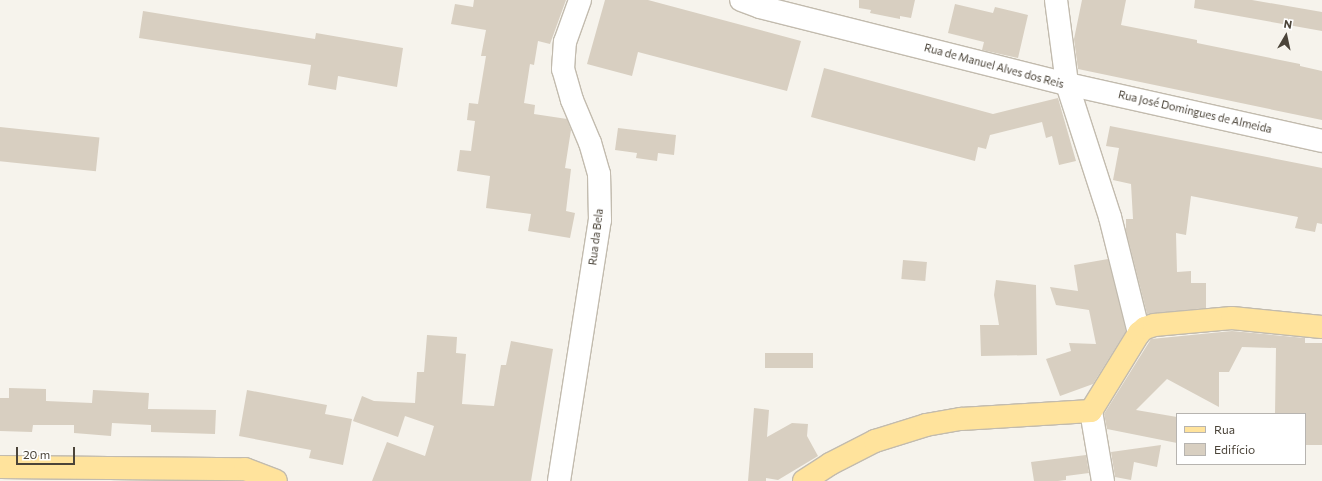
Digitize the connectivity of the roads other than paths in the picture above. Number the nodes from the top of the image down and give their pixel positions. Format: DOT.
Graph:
graph roads {
  1 [pos="580,0"];
  2 [pos="1056,0"];
  3 [pos="752,2"];
  4 [pos="1067,84"];
  5 [pos="1322,141"];
  6 [pos="1322,327"];
  7 [pos="1139,333"];
  8 [pos="1091,411"];
  9 [pos="0,466"];
  10 [pos="276,481"];
  11 [pos="559,481"];
  12 [pos="804,481"];
  13 [pos="1103,481"];
  1 -- 11 [label="street, Rua da Bela"];
  2 -- 4 [label="street"];
  3 -- 4 [label="street, Rua de Manuel Alves dos Reis"];
  4 -- 5 [label="street, Rua José Domingues de Almeida"];
  4 -- 7 [label="street, Rua de Manuel Alves dos Reis"];
  6 -- 7 [label="main road"];
  7 -- 8 [label="main road"];
  8 -- 12 [label="main road"];
  8 -- 13 [label="street"];
  9 -- 10 [label="main road"];
}
